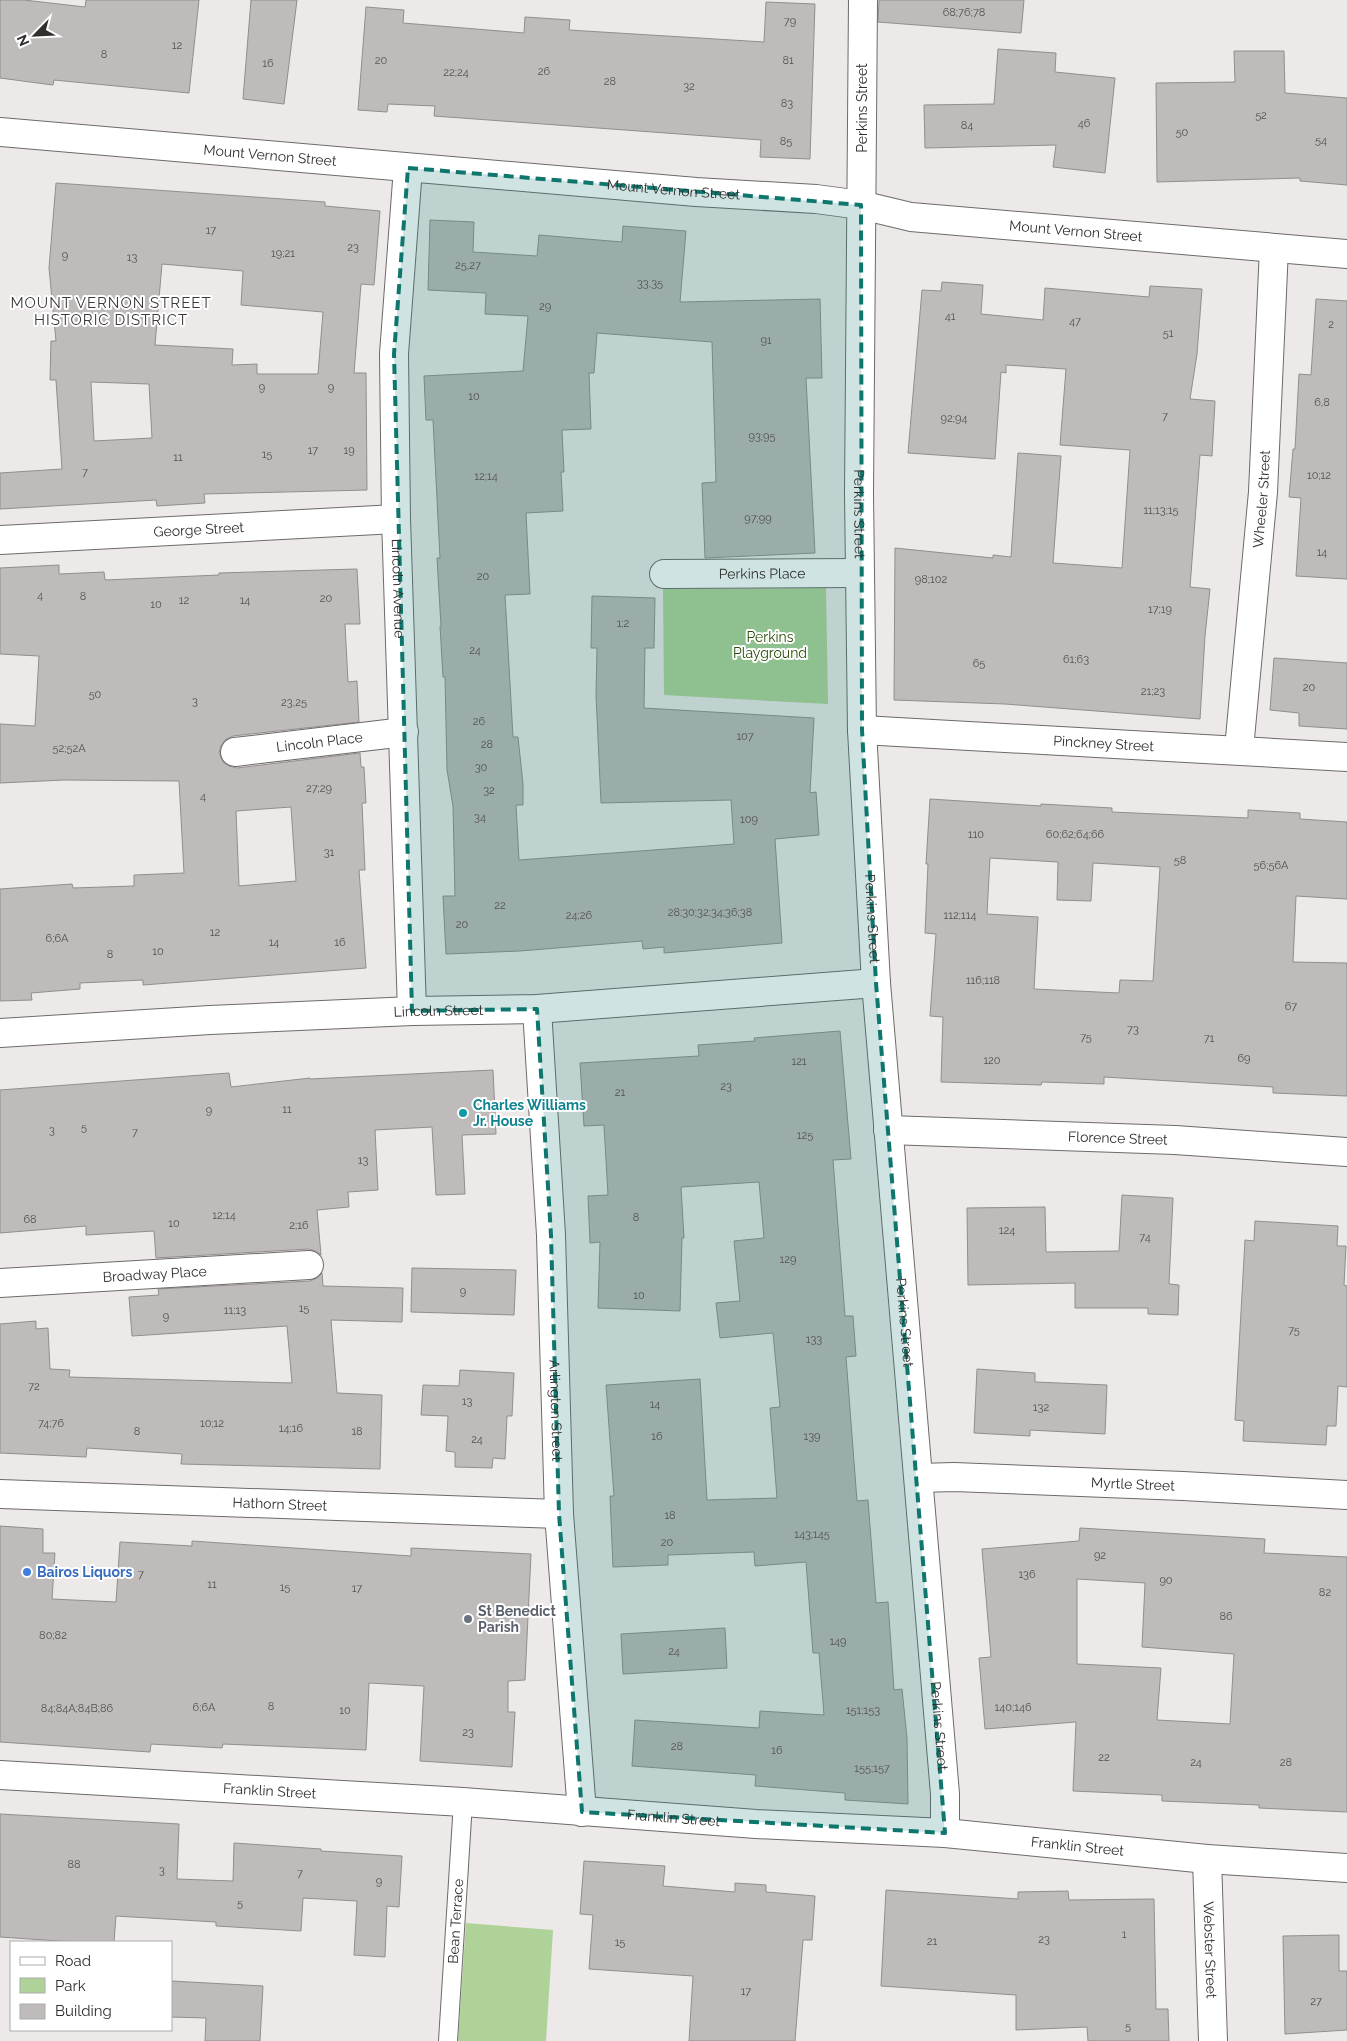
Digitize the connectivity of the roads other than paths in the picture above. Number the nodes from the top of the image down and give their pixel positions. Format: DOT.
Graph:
graph roads {
  1 [pos="862,0"];
  2 [pos="0,132"];
  3 [pos="408,168"];
  4 [pos="861,206"];
  5 [pos="1274,248"];
  6 [pos="1347,254"];
  7 [pos="396,519"];
  8 [pos="0,540"];
  9 [pos="859,573"];
  10 [pos="664,574"];
  11 [pos="862,730"];
  12 [pos="404,732"];
  13 [pos="1239,750"];
  14 [pos="235,752"];
  15 [pos="1347,756"];
  16 [pos="876,983"];
  17 [pos="536,1009"];
  18 [pos="412,1011"];
  19 [pos="0,1033"];
  20 [pos="888,1130"];
  21 [pos="1347,1152"];
  22 [pos="309,1265"];
  23 [pos="0,1283"];
  24 [pos="919,1478"];
  25 [pos="0,1494"];
  26 [pos="1347,1495"];
  27 [pos="559,1514"];
  28 [pos="0,1776"];
  29 [pos="463,1802"];
  30 [pos="582,1812"];
  31 [pos="945,1833"];
  32 [pos="1207,1859"];
  33 [pos="1347,1868"];
  34 [pos="448,2041"];
  35 [pos="1213,2041"];
  1 -- 4 [label="street, Perkins Street"];
  2 -- 3 [label="street, Mount Vernon Street"];
  3 -- 4 [label="street, Mount Vernon Street"];
  3 -- 7 [label="street, Lincoln Avenue"];
  4 -- 5 [label="street, Mount Vernon Street"];
  4 -- 9 [label="street, Perkins Street"];
  5 -- 6 [label="street, Mount Vernon Street"];
  5 -- 13 [label="street, Wheeler Street"];
  7 -- 8 [label="street, George Street"];
  7 -- 12 [label="street, Lincoln Avenue"];
  9 -- 10 [label="street, Perkins Place"];
  9 -- 11 [label="street, Perkins Street"];
  11 -- 13 [label="street, Pinckney Street"];
  11 -- 16 [label="street, Perkins Street"];
  12 -- 14 [label="street, Lincoln Place"];
  12 -- 18 [label="street, Lincoln Avenue"];
  13 -- 15 [label="street, Pinckney Street"];
  16 -- 17 [label="street, Lincoln Street"];
  16 -- 20 [label="street, Perkins Street"];
  17 -- 18 [label="street, Lincoln Street"];
  17 -- 27 [label="street, Arlington Street"];
  18 -- 19 [label="street, Lincoln Street"];
  20 -- 21 [label="street, Florence Street"];
  20 -- 24 [label="street, Perkins Street"];
  22 -- 23 [label="street, Broadway Place"];
  24 -- 26 [label="street, Myrtle Street"];
  24 -- 31 [label="street, Perkins Street"];
  25 -- 27 [label="street, Hathorn Street"];
  27 -- 30 [label="street, Arlington Street"];
  28 -- 29 [label="street, Franklin Street"];
  29 -- 30 [label="street, Franklin Street"];
  29 -- 34 [label="lane, Bean Terrace"];
  30 -- 31 [label="street, Franklin Street"];
  31 -- 32 [label="street, Franklin Street"];
  32 -- 33 [label="street, Franklin Street"];
  32 -- 35 [label="street, Webster Street"];
}
